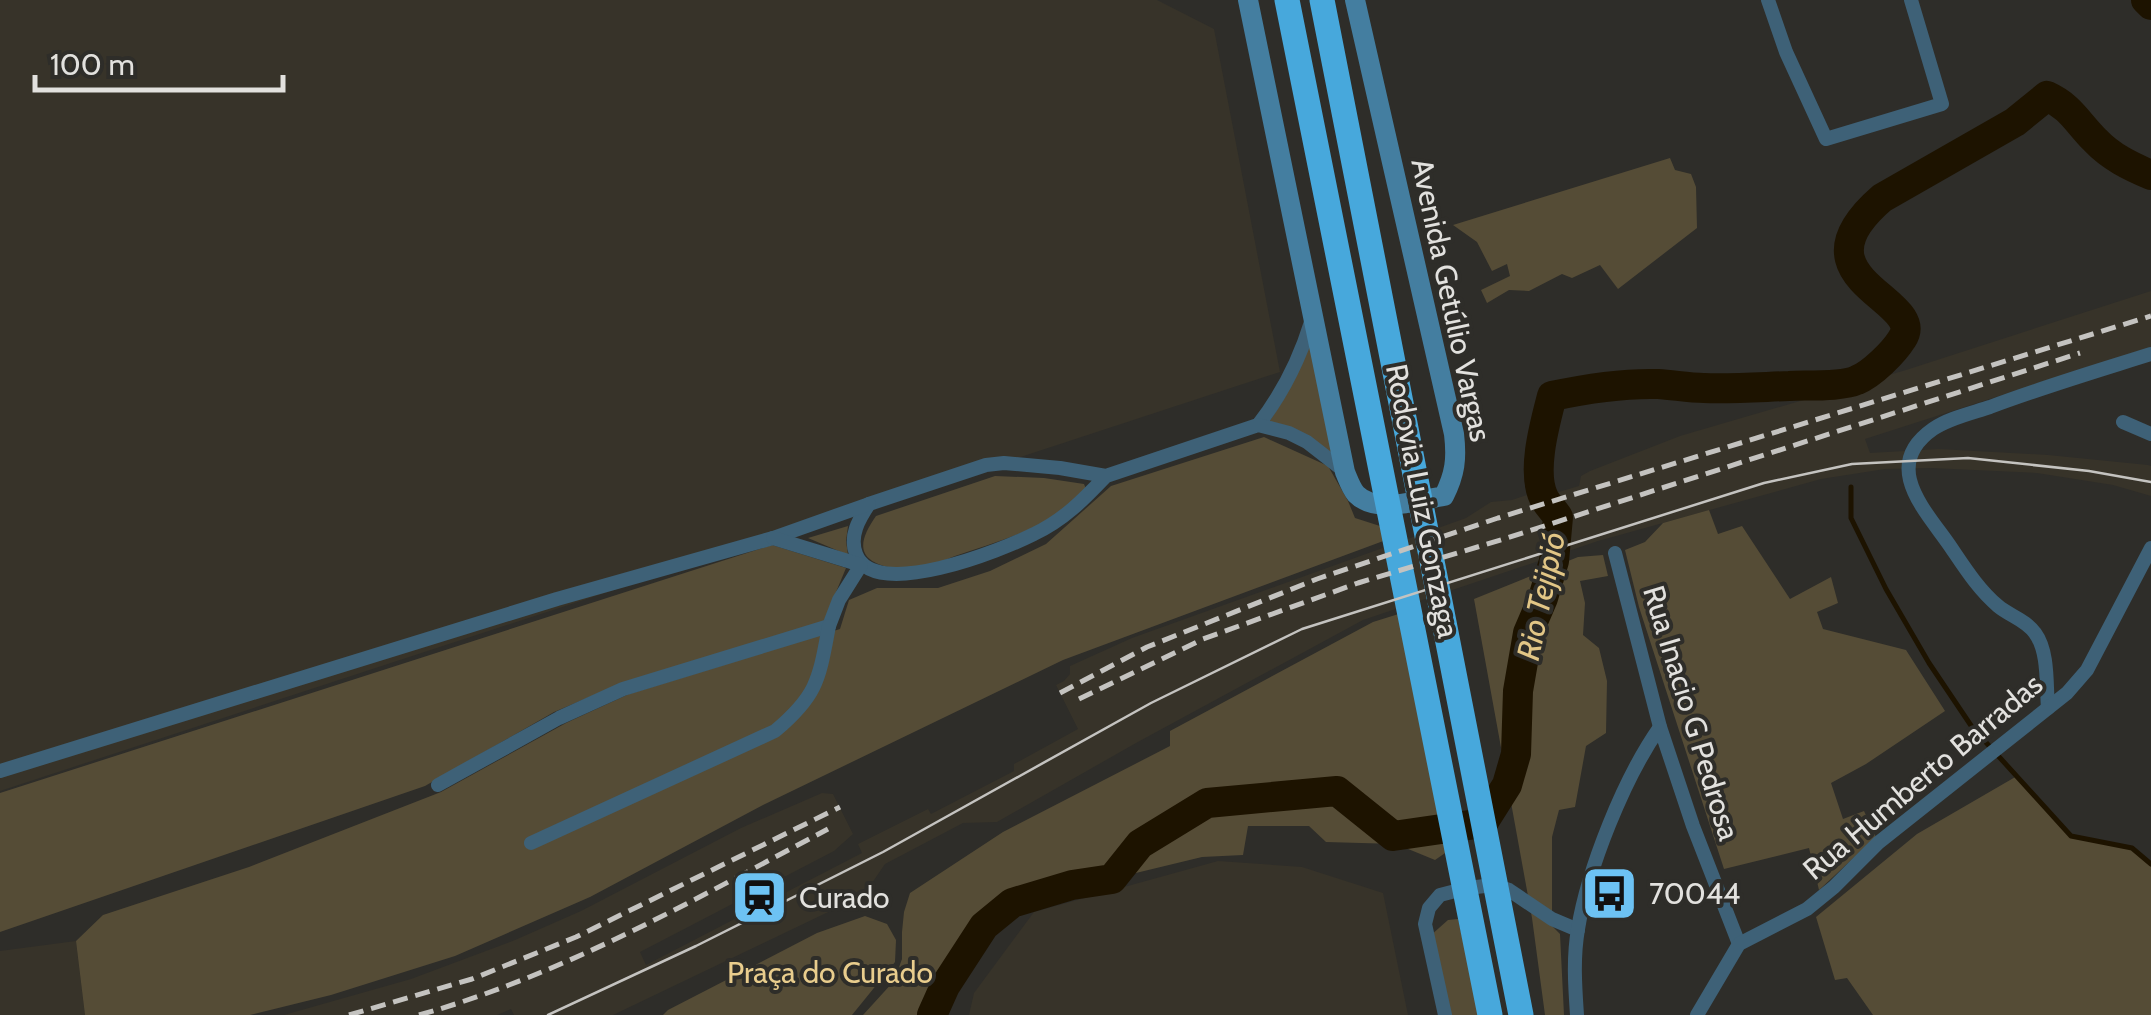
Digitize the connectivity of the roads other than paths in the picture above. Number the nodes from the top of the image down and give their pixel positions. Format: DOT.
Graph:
graph roads {
  1 [pos="1248,0"];
  2 [pos="1288,0"];
  3 [pos="1322,0"];
  4 [pos="1355,0"];
  5 [pos="1768,0"];
  6 [pos="1912,0"];
  7 [pos="1313,316"];
  8 [pos="2151,354"];
  9 [pos="2123,422"];
  10 [pos="1258,426"];
  11 [pos="2151,434"];
  12 [pos="1345,472"];
  13 [pos="1106,476"];
  14 [pos="868,504"];
  15 [pos="772,538"];
  16 [pos="2151,548"];
  17 [pos="1615,553"];
  18 [pos="862,565"];
  19 [pos="829,626"];
  20 [pos="2048,708"];
  21 [pos="1660,727"];
  22 [pos="0,771"];
  23 [pos="438,785"];
  24 [pos="531,843"];
  25 [pos="1578,930"];
  26 [pos="1739,944"];
  27 [pos="1444,1015"];
  28 [pos="1490,1015"];
  29 [pos="1520,1015"];
  30 [pos="1577,1015"];
  31 [pos="1697,1015"];
  1 -- 7 [label="street"];
  2 -- 28 [label="highway, Rodovia Luiz Gonzaga"];
  3 -- 29 [label="highway, Rodovia Luiz Gonzaga"];
  4 -- 12 [label="street, Avenida Getúlio Vargas"];
  5 -- 6 [label="street"];
  7 -- 10 [label="street"];
  7 -- 12 [label="street"];
  8 -- 20 [label="street"];
  9 -- 11 [label="street"];
  10 -- 12 [label="street"];
  10 -- 13 [label="street"];
  13 -- 14 [label="street"];
  13 -- 18 [label="street"];
  14 -- 15 [label="street"];
  14 -- 18 [label="street"];
  15 -- 18 [label="street"];
  15 -- 22 [label="street"];
  16 -- 20 [label="street, Rua Humberto Barradas"];
  17 -- 21 [label="street, Rua Inacio G Pedrosa"];
  18 -- 19 [label="street"];
  19 -- 23 [label="street"];
  19 -- 24 [label="street"];
  20 -- 26 [label="street, Rua Humberto Barradas"];
  21 -- 25 [label="street"];
  21 -- 26 [label="street, Rua Inacio G Pedrosa"];
  25 -- 27 [label="street"];
  25 -- 30 [label="street"];
  26 -- 31 [label="street"];
}
